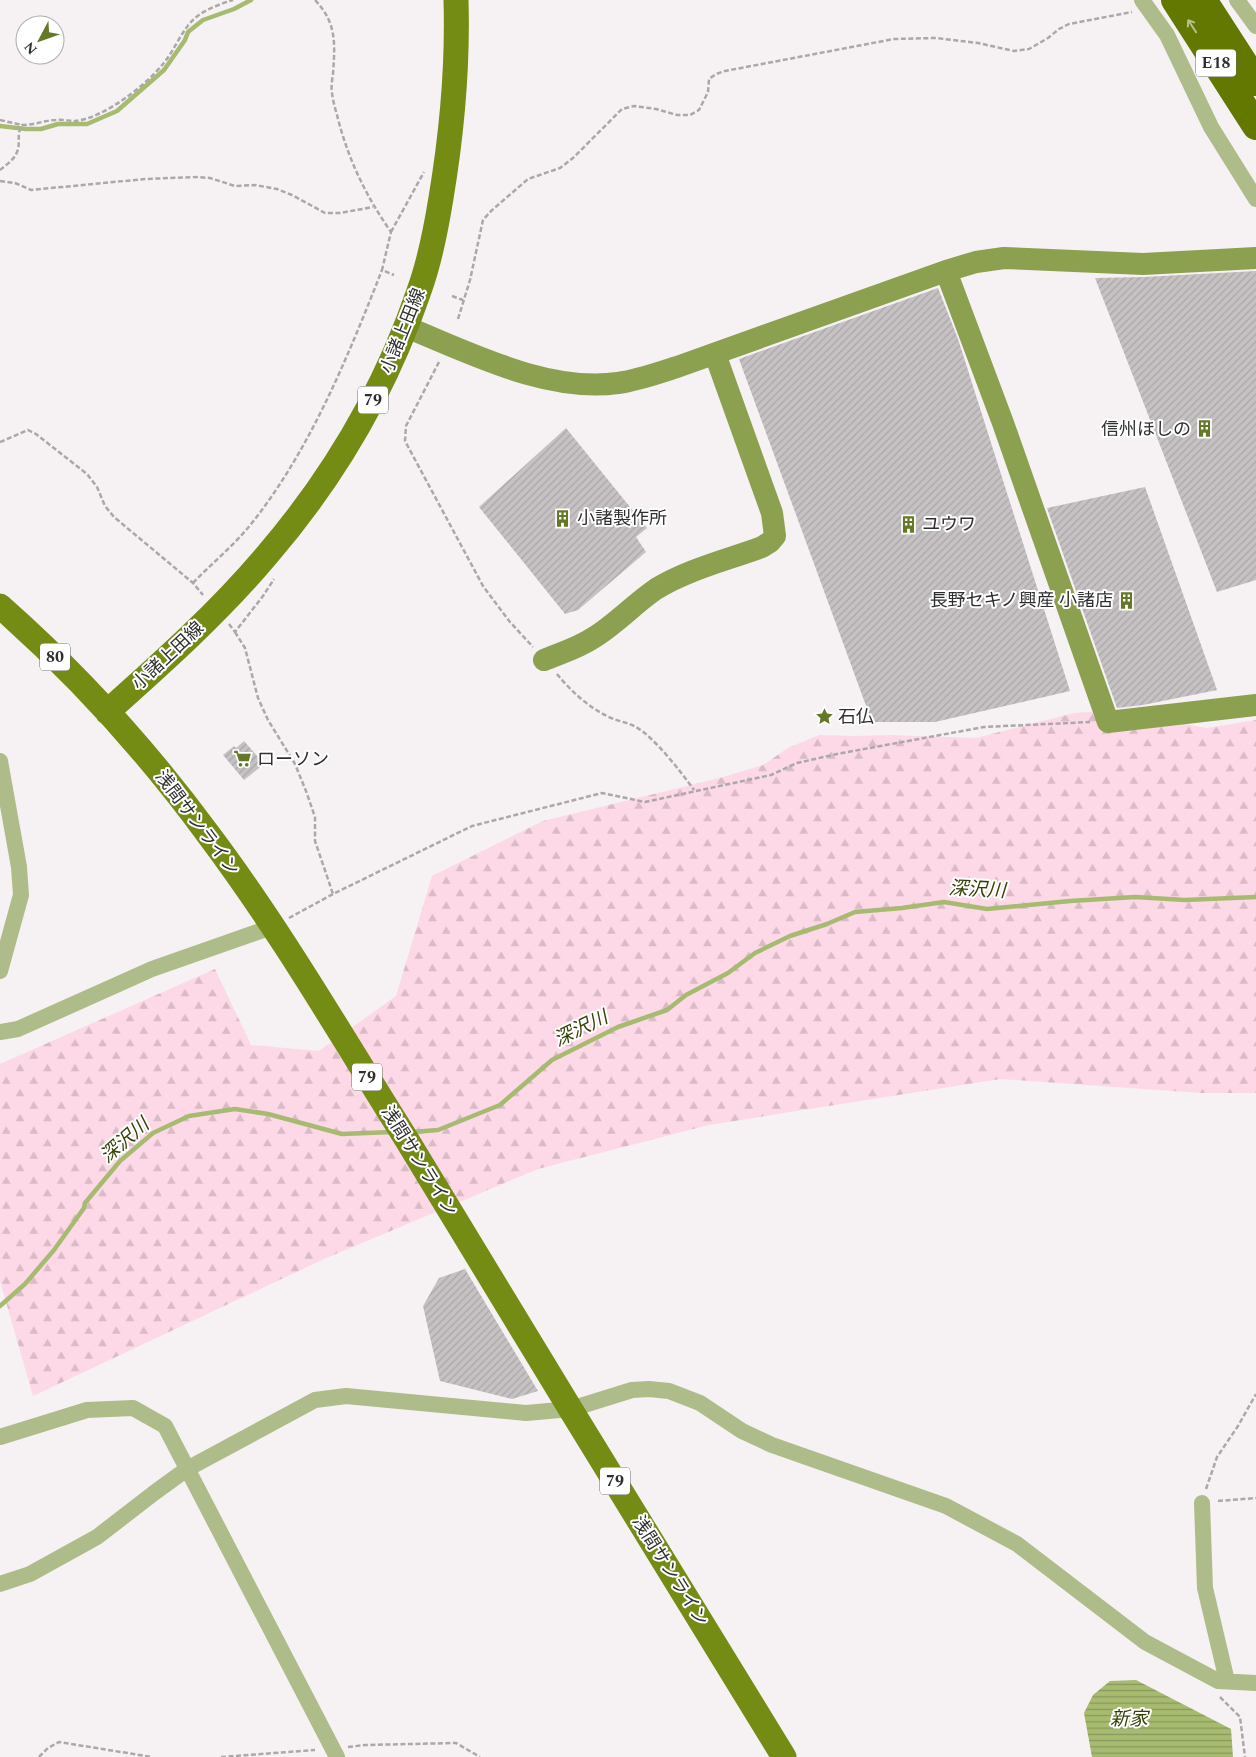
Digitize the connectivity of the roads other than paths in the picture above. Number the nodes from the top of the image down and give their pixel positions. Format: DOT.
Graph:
graph roads {
  1 [pos="456,0"];
  2 [pos="1174,0"];
  3 [pos="1203,0"];
  4 [pos="1237,0"];
  5 [pos="1145,5"];
  6 [pos="1256,26"];
  7 [pos="1256,82"];
  8 [pos="1256,126"];
  9 [pos="1256,199"];
  10 [pos="1256,258"];
  11 [pos="946,271"];
  12 [pos="406,327"];
  13 [pos="715,354"];
  14 [pos="0,606"];
  15 [pos="544,660"];
  16 [pos="1256,705"];
  17 [pos="107,712"];
  18 [pos="0,760"];
  19 [pos="272,927"];
  20 [pos="0,971"];
  21 [pos="0,1032"];
  22 [pos="571,1410"];
  23 [pos="0,1437"];
  24 [pos="187,1469"];
  25 [pos="1202,1503"];
  26 [pos="0,1584"];
  27 [pos="1223,1681"];
  28 [pos="1256,1683"];
  29 [pos="335,1753"];
  30 [pos="784,1757"];
  1 -- 12 [label="main road, 小諸上田線 / 79"];
  8 -- 2 [label="highway, E18, one-way"];
  3 -- 7 [label="highway, E18"];
  4 -- 6 [label="street"];
  5 -- 9 [label="street"];
  10 -- 11 [label="street"];
  11 -- 13 [label="street"];
  11 -- 16 [label="street"];
  12 -- 13 [label="street"];
  12 -- 17 [label="main road, 小諸上田線 / 79"];
  13 -- 15 [label="street"];
  14 -- 17 [label="main road, 浅間サンライン / 80"];
  17 -- 19 [label="main road, 浅間サンライン / 79"];
  18 -- 20 [label="street"];
  19 -- 21 [label="street"];
  19 -- 22 [label="main road, 浅間サンライン / 79"];
  22 -- 24 [label="street"];
  22 -- 27 [label="street"];
  22 -- 30 [label="main road, 浅間サンライン / 79"];
  23 -- 24 [label="street"];
  24 -- 26 [label="street"];
  24 -- 29 [label="street"];
  25 -- 27 [label="street"];
  27 -- 28 [label="street"];
}
